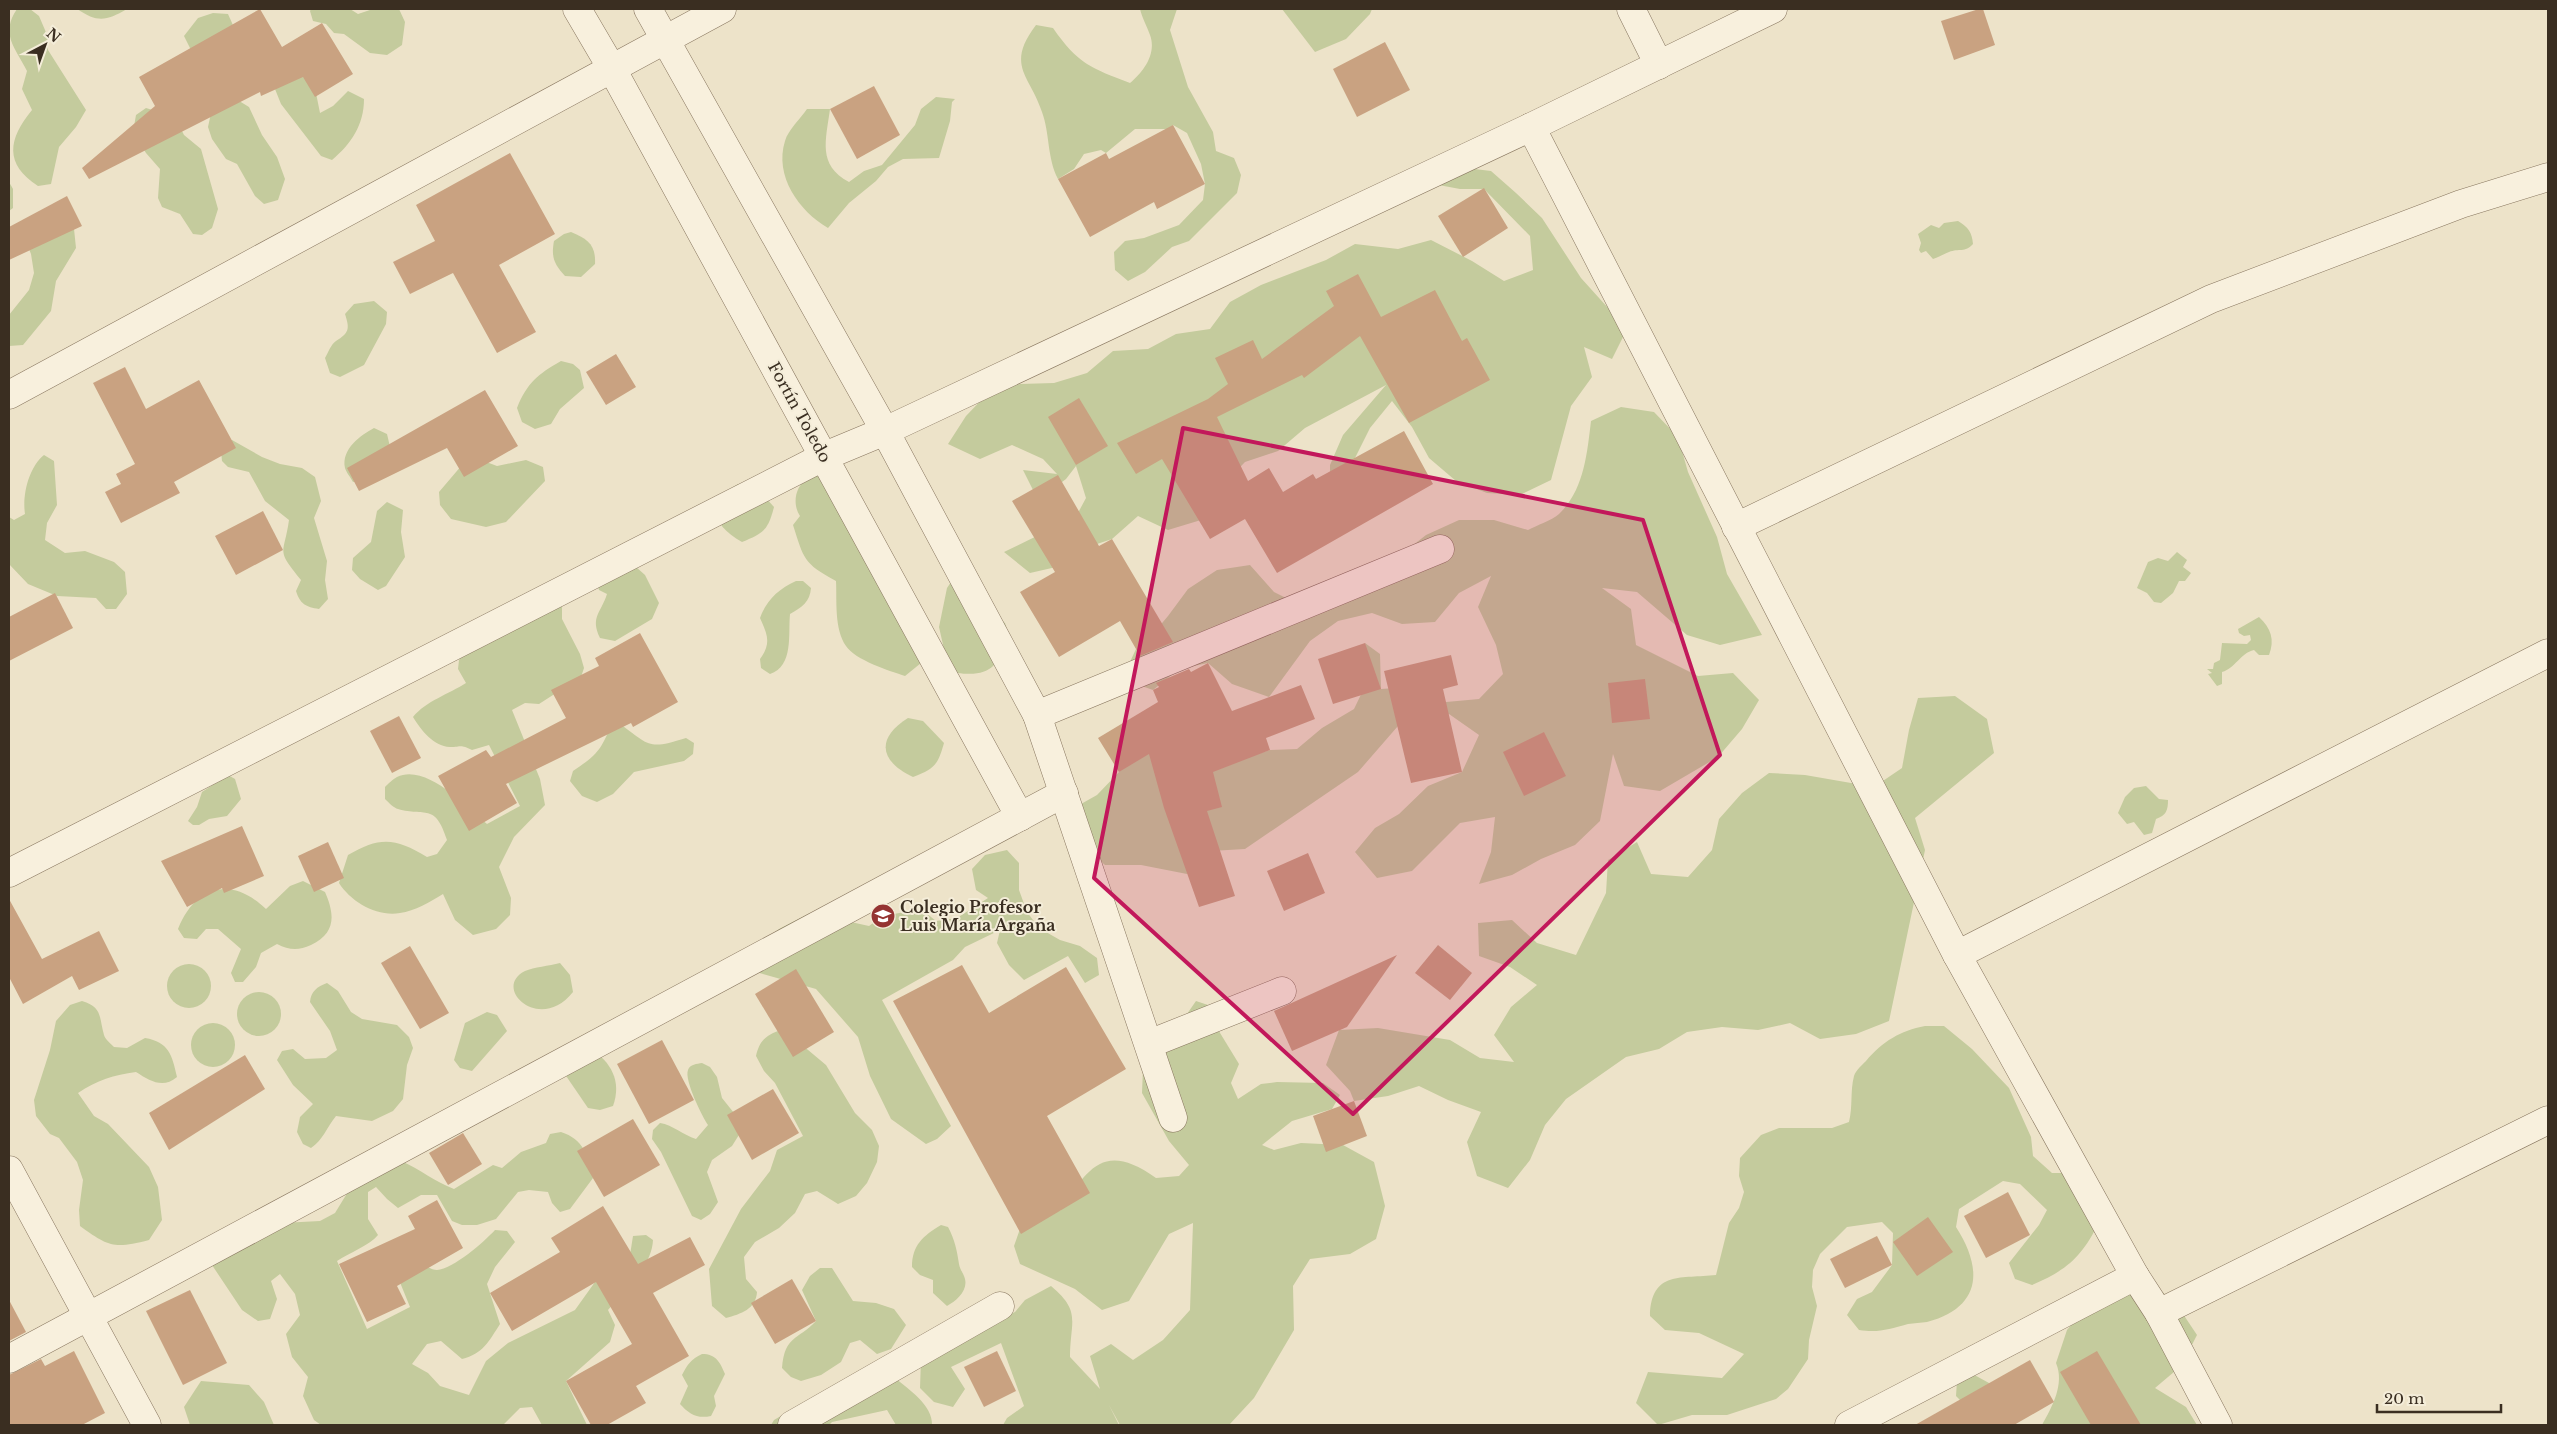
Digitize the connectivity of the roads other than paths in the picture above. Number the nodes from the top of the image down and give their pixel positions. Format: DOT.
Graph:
graph roads {
  1 [pos="577,9"];
  2 [pos="648,9"];
  3 [pos="722,9"];
  4 [pos="1631,9"];
  5 [pos="1774,9"];
  6 [pos="665,38"];
  7 [pos="1659,65"];
  8 [pos="611,67"];
  9 [pos="1531,127"];
  10 [pos="2548,177"];
  11 [pos="9,395"];
  12 [pos="885,431"];
  13 [pos="824,456"];
  14 [pos="1736,527"];
  15 [pos="1440,549"];
  16 [pos="2548,653"];
  17 [pos="1037,715"];
  18 [pos="1064,793"];
  19 [pos="1020,817"];
  20 [pos="9,873"];
  21 [pos="1957,955"];
  22 [pos="1282,991"];
  23 [pos="1149,1044"];
  24 [pos="1173,1118"];
  25 [pos="2548,1120"];
  26 [pos="9,1170"];
  27 [pos="2135,1276"];
  28 [pos="1000,1306"];
  29 [pos="2159,1313"];
  30 [pos="89,1316"];
  31 [pos="9,1359"];
  32 [pos="147,1425"];
  33 [pos="792,1425"];
  34 [pos="1849,1425"];
  35 [pos="2218,1425"];
  1 -- 8 [label="street, Fortín Toledo"];
  2 -- 6 [label="street"];
  3 -- 6 [label="street"];
  4 -- 7 [label="street"];
  5 -- 7 [label="street"];
  6 -- 8 [label="street"];
  6 -- 12 [label="street"];
  7 -- 9 [label="street"];
  8 -- 11 [label="street"];
  8 -- 13 [label="street, Fortín Toledo"];
  9 -- 12 [label="street"];
  9 -- 14 [label="street"];
  10 -- 14 [label="street"];
  12 -- 13 [label="street"];
  12 -- 17 [label="street"];
  13 -- 19 [label="street, Fortín Toledo"];
  13 -- 20 [label="street"];
  14 -- 21 [label="street"];
  15 -- 17 [label="street"];
  16 -- 21 [label="street"];
  17 -- 18 [label="street"];
  18 -- 19 [label="street"];
  18 -- 23 [label="street"];
  19 -- 30 [label="street"];
  21 -- 27 [label="street"];
  22 -- 23 [label="street"];
  23 -- 24 [label="street"];
  25 -- 29 [label="street"];
  26 -- 30 [label="street"];
  27 -- 29 [label="street"];
  27 -- 34 [label="street"];
  28 -- 33 [label="street"];
  29 -- 35 [label="street"];
  30 -- 31 [label="street"];
  30 -- 32 [label="street"];
}
